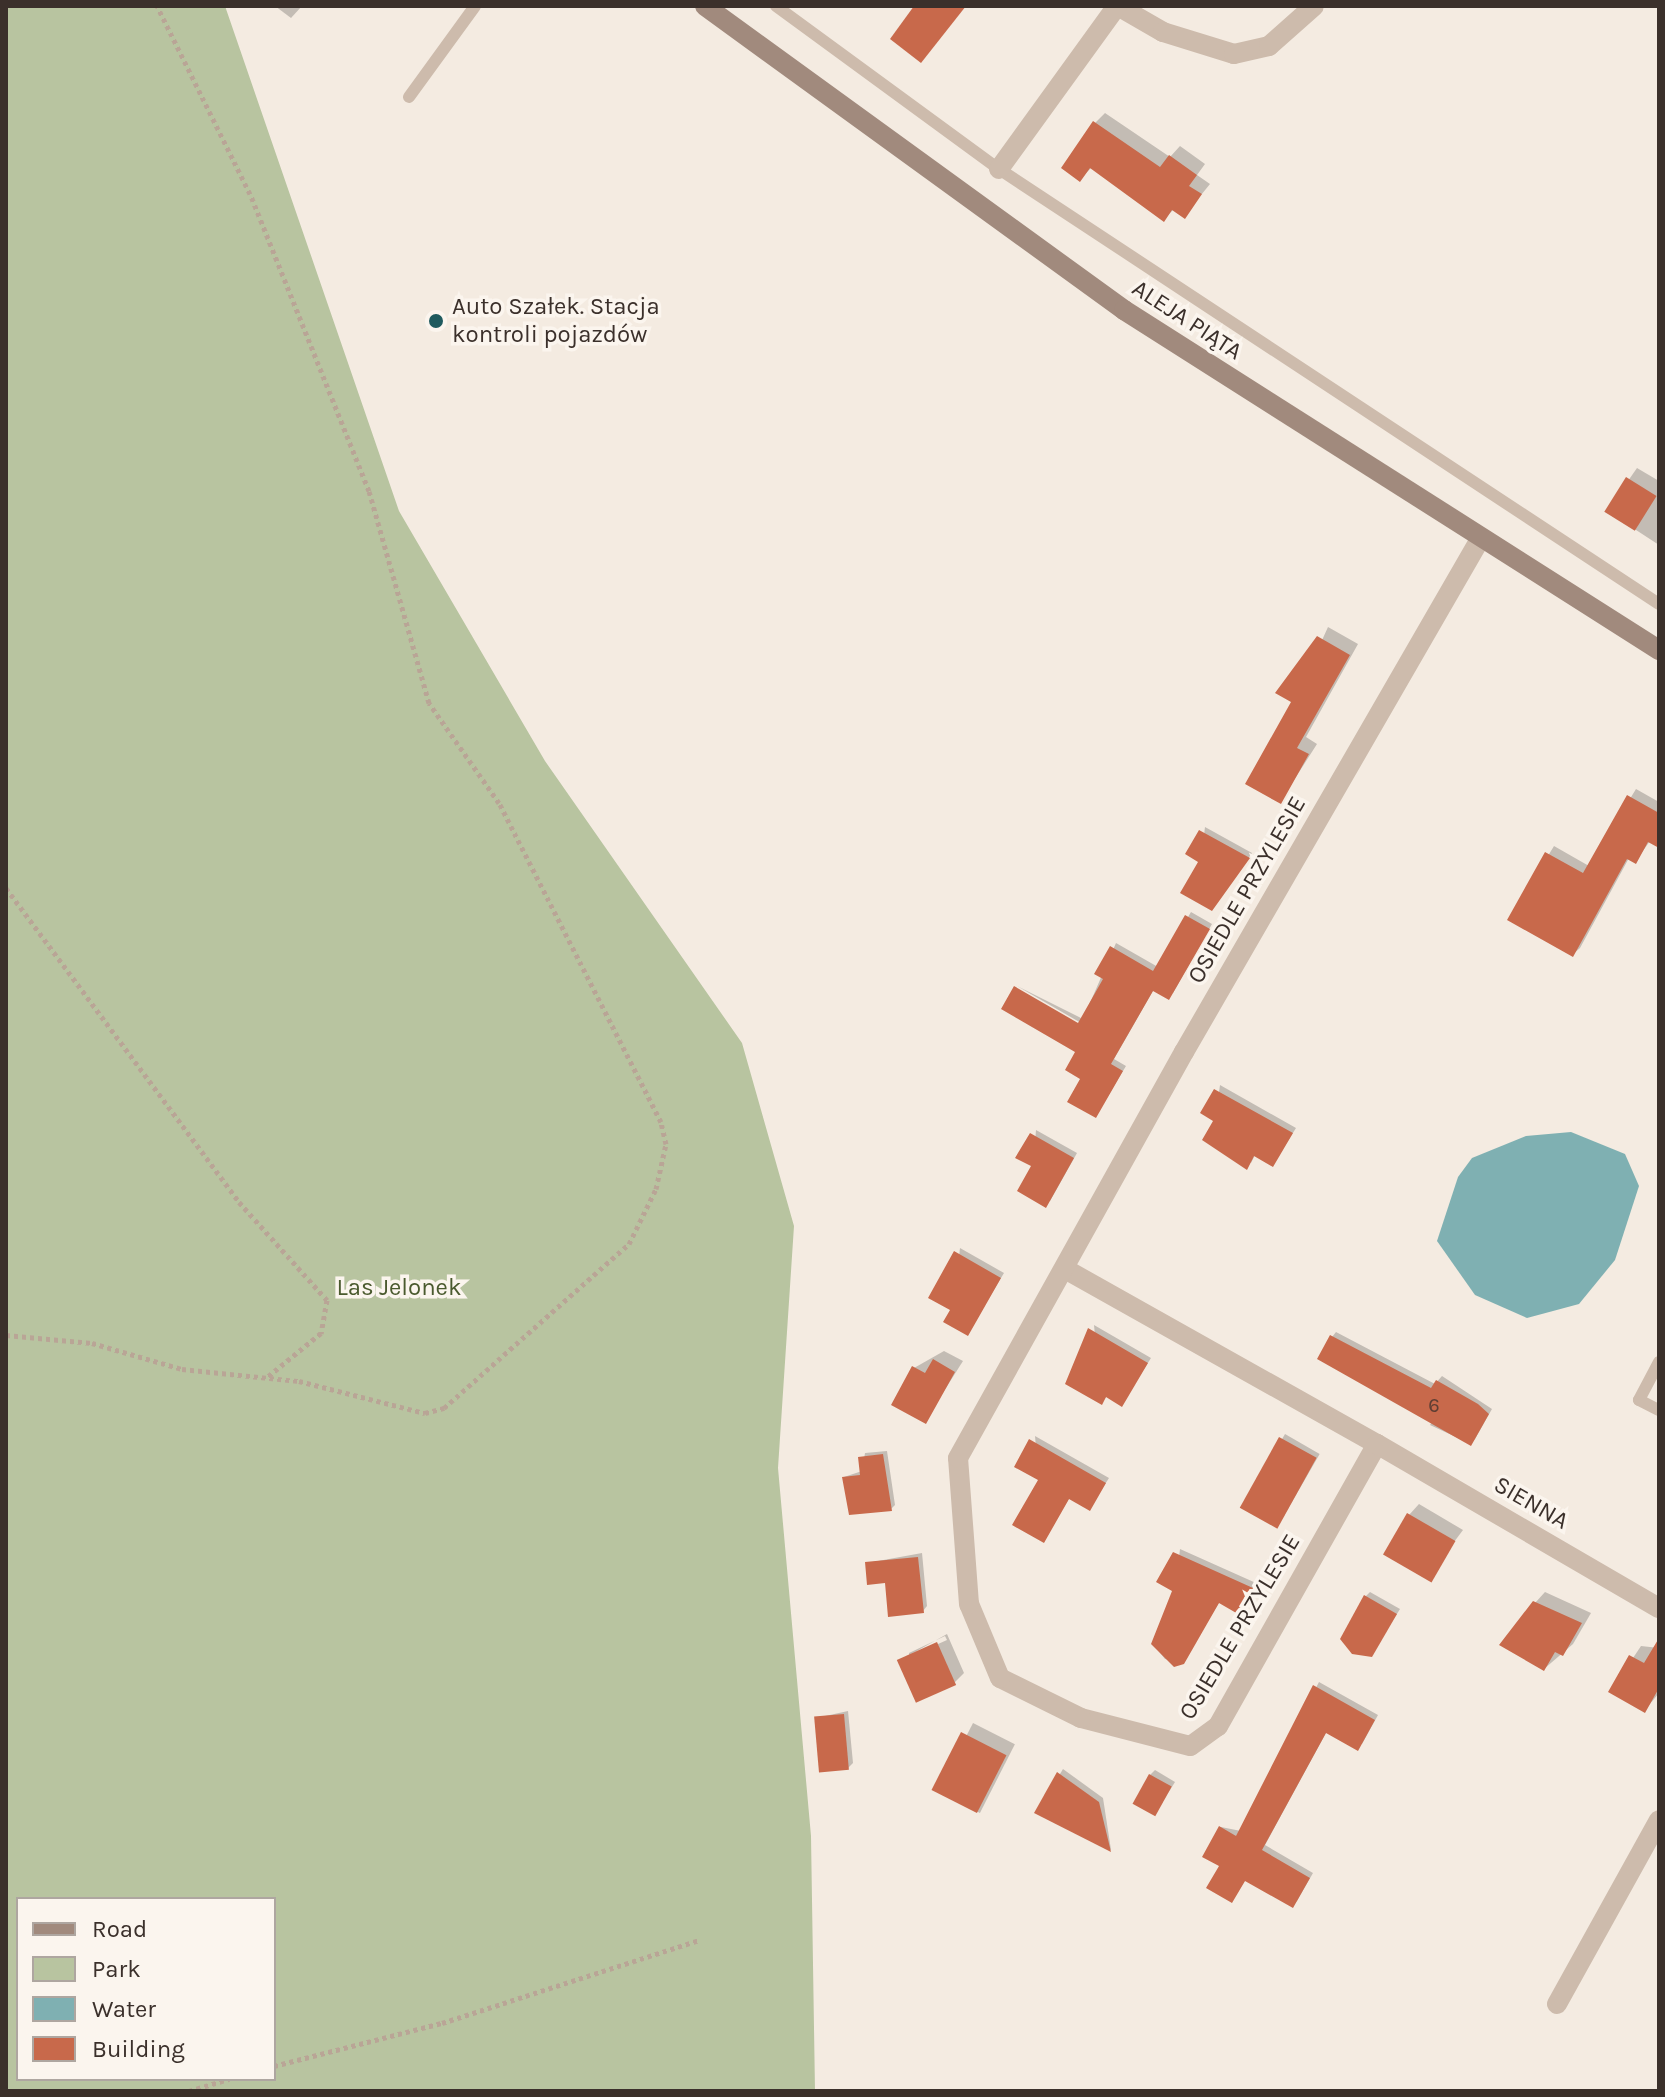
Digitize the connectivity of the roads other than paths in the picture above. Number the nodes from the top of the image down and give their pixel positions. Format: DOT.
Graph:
graph roads {
  1 [pos="475,6"];
  2 [pos="705,6"];
  3 [pos="776,6"];
  4 [pos="1118,6"];
  5 [pos="1314,6"];
  6 [pos="409,97"];
  7 [pos="999,169"];
  8 [pos="1479,541"];
  9 [pos="1659,604"];
  10 [pos="1659,650"];
  11 [pos="1065,1269"];
  12 [pos="1659,1362"];
  13 [pos="1659,1410"];
  14 [pos="1377,1444"];
  15 [pos="1659,1608"];
  16 [pos="1656,1833"];
  17 [pos="1557,2004"];
  1 -- 6 [label="lane"];
  2 -- 8 [label="street, ALEJA PIĄTA"];
  3 -- 7 [label="lane"];
  4 -- 5 [label="street"];
  4 -- 7 [label="street"];
  7 -- 9 [label="lane"];
  8 -- 10 [label="street, ALEJA PIĄTA"];
  8 -- 11 [label="street, OSIEDLE PRZYLESIE"];
  11 -- 14 [label="street"];
  11 -- 14 [label="street, OSIEDLE PRZYLESIE"];
  12 -- 13 [label="lane"];
  14 -- 15 [label="street, SIENNA"];
  16 -- 17 [label="street"];
}
